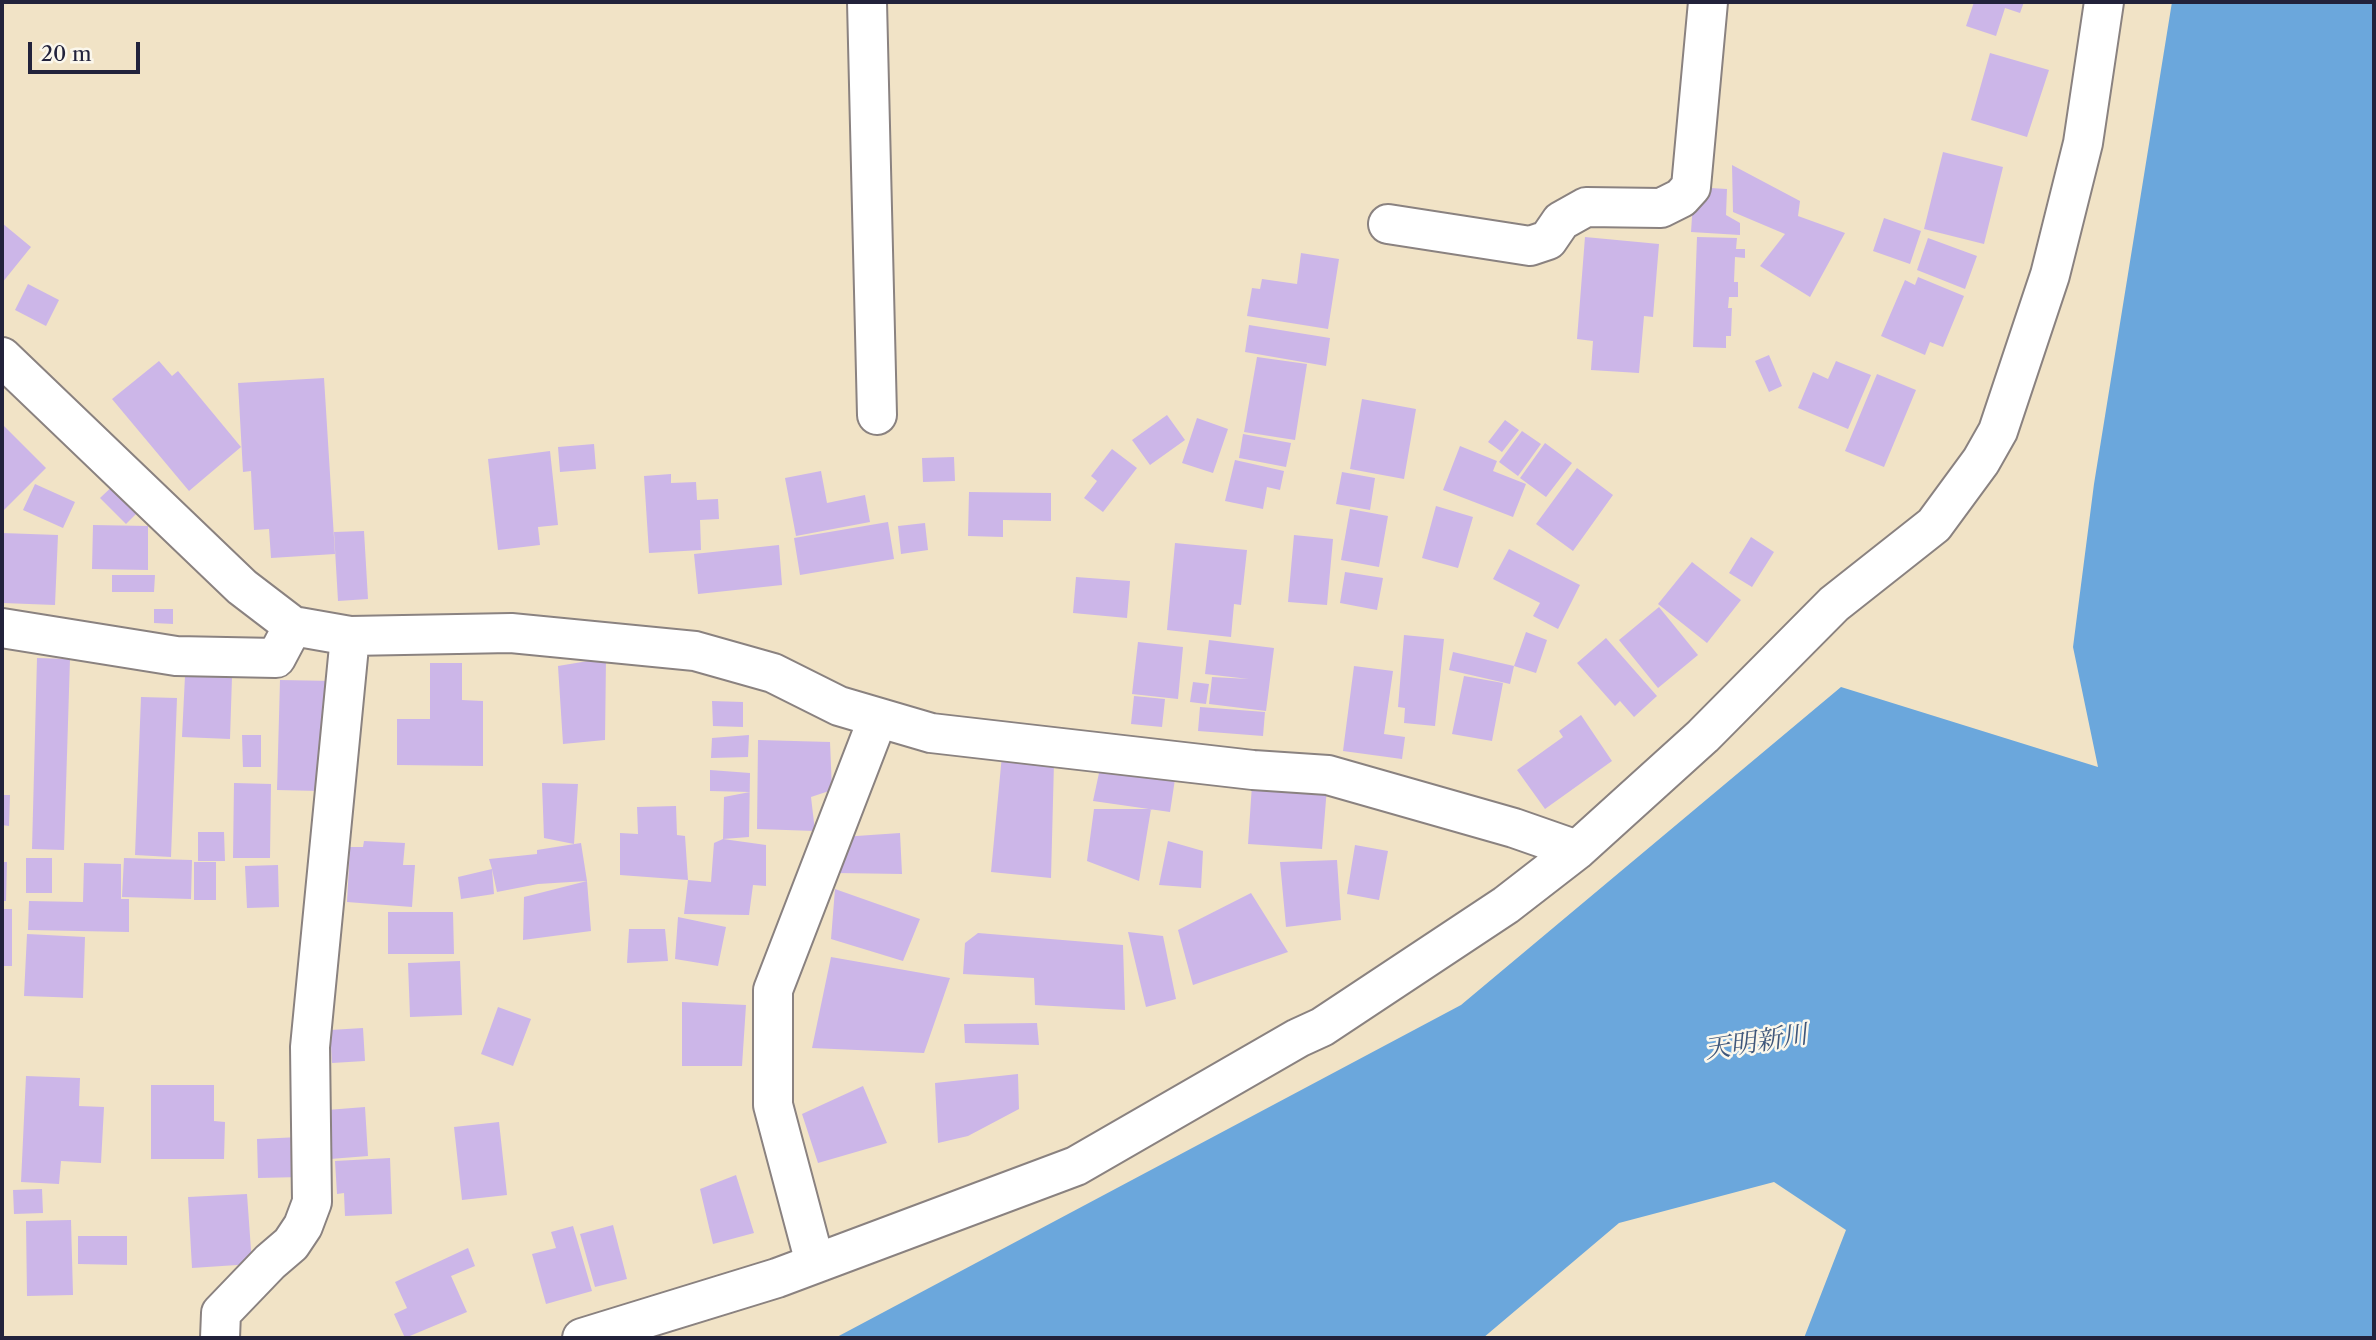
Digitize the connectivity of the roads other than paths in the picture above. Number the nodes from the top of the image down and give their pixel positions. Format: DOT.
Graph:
graph roads {
  1 [pos="867,2"];
  2 [pos="1708,2"];
  3 [pos="2104,2"];
  4 [pos="1388,224"];
  5 [pos="2,357"];
  6 [pos="877,415"];
  7 [pos="293,626"];
  8 [pos="2,628"];
  9 [pos="350,636"];
  10 [pos="878,718"];
  11 [pos="1577,850"];
  12 [pos="815,1263"];
  13 [pos="220,1338"];
  14 [pos="582,1338"];
  1 -- 6 [label="street"];
  2 -- 4 [label="street"];
  3 -- 11 [label="street"];
  5 -- 7 [label="street"];
  7 -- 8 [label="street"];
  7 -- 9 [label="street"];
  9 -- 10 [label="street"];
  9 -- 13 [label="street"];
  10 -- 11 [label="street"];
  10 -- 12 [label="street"];
  11 -- 12 [label="street"];
  12 -- 14 [label="street"];
}
